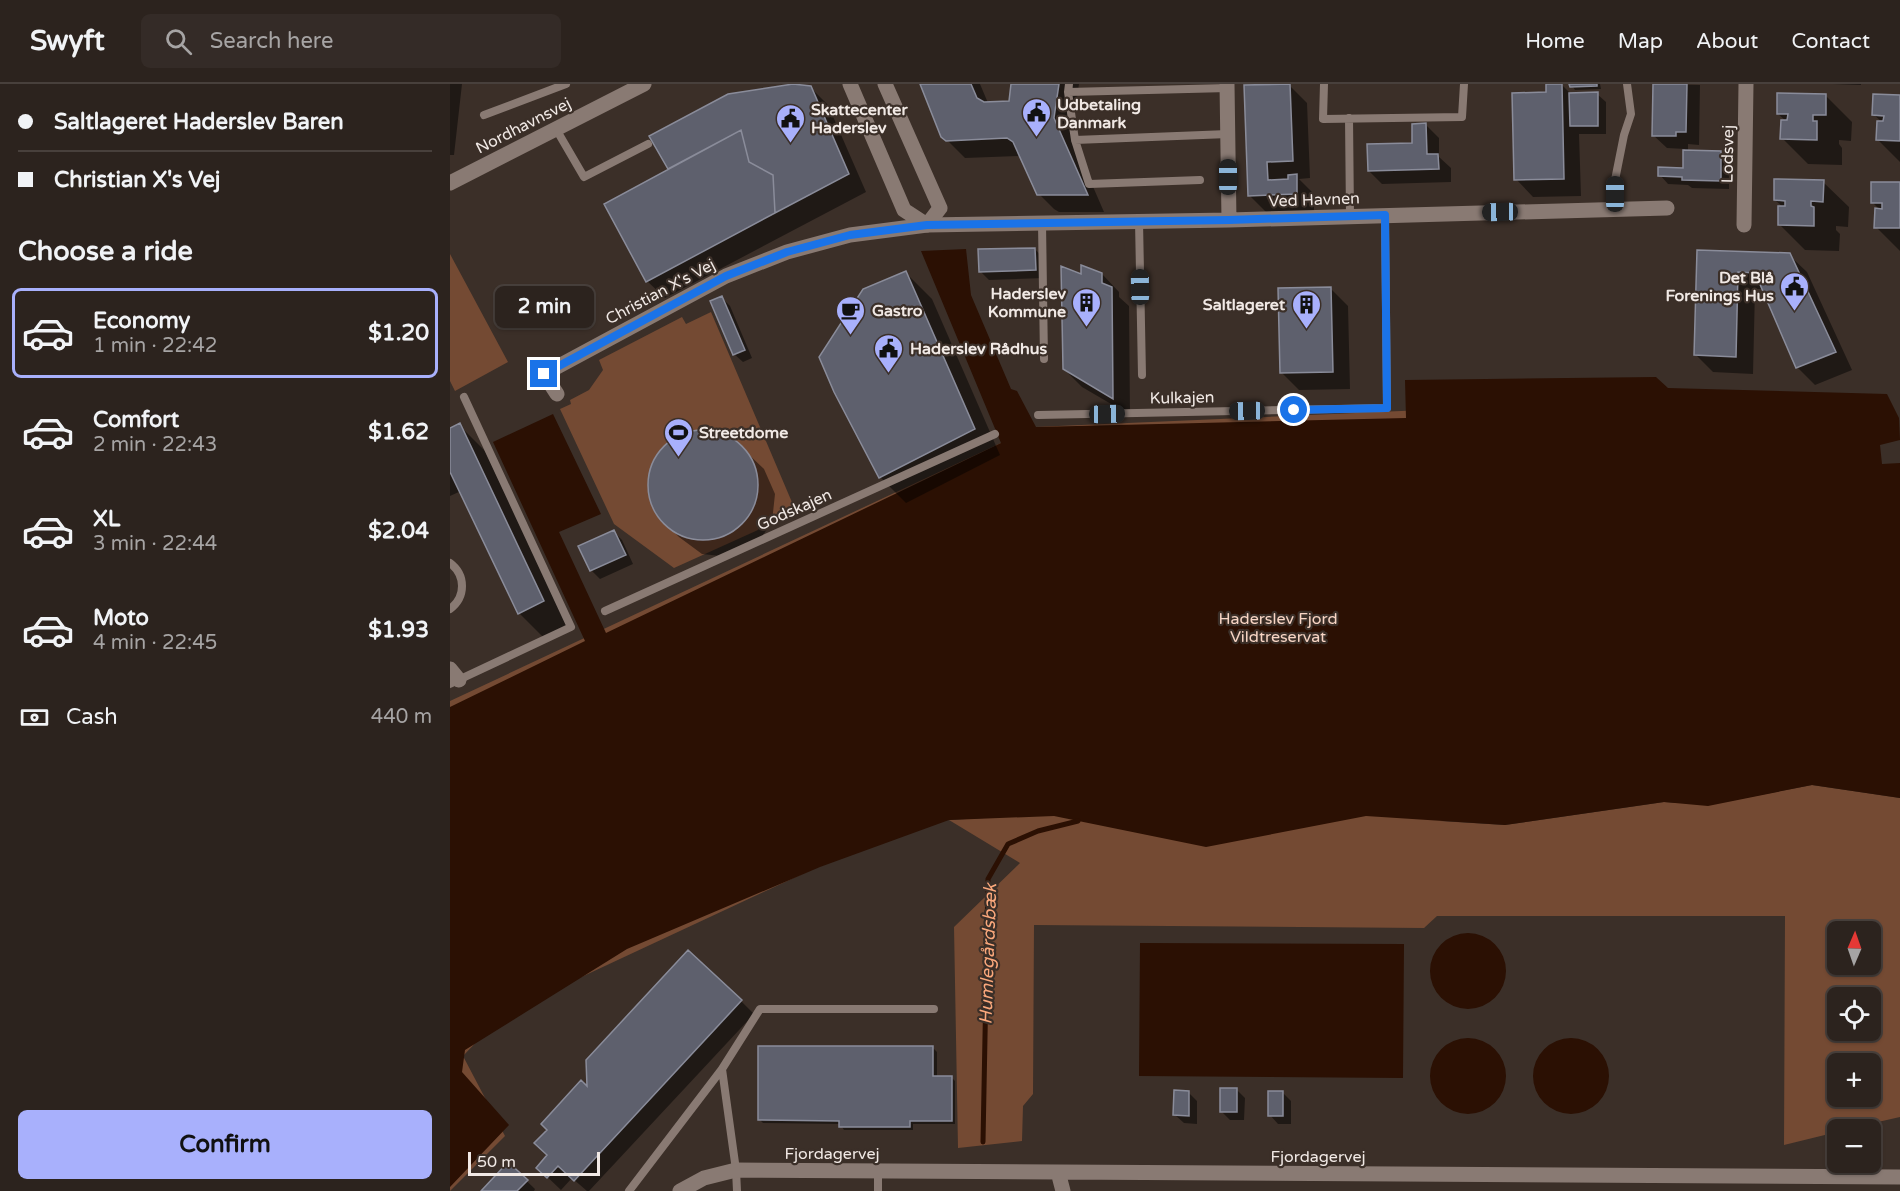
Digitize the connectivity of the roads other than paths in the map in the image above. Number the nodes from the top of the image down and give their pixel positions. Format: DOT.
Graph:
graph roads {
  1 [pos="566,84"];
  2 [pos="644,84"];
  3 [pos="850,84"];
  4 [pos="885,84"];
  5 [pos="1324,84"];
  6 [pos="1464,84"];
  7 [pos="1627,84"];
  8 [pos="1746,84"];
  9 [pos="1227,86"];
  10 [pos="1068,88"];
  11 [pos="484,115"];
  12 [pos="1349,118"];
  13 [pos="556,129"];
  14 [pos="1228,134"];
  15 [pos="1075,140"];
  16 [pos="648,144"];
  17 [pos="1200,180"];
  18 [pos="450,183"];
  19 [pos="1667,208"];
  20 [pos="1615,209"];
  21 [pos="1385,215"];
  22 [pos="1350,216"];
  23 [pos="1229,220"];
  24 [pos="1139,221"];
  25 [pos="1042,223"];
  26 [pos="927,225"];
  27 [pos="1744,225"];
  28 [pos="1044,359"];
  29 [pos="1142,375"];
  30 [pos="557,394"];
  31 [pos="464,397"];
  32 [pos="1038,415"];
  33 [pos="995,434"];
  34 [pos="450,563"];
  35 [pos="450,609"];
  36 [pos="605,611"];
  37 [pos="453,677"];
  38 [pos="934,1009"];
  39 [pos="722,1069"];
  40 [pos="736,1170"];
  41 [pos="878,1171"];
  42 [pos="1058,1172"];
  43 [pos="1900,1177"];
  44 [pos="629,1191"];
  45 [pos="680,1191"];
  46 [pos="737,1191"];
  47 [pos="878,1191"];
  48 [pos="1063,1191"];
  1 -- 11 [label="lane"];
  2 -- 13 [label="street, Nordhavnsvej"];
  3 -- 26 [label="street"];
  4 -- 26 [label="street"];
  5 -- 12 [label="lane"];
  6 -- 12 [label="lane"];
  7 -- 20 [label="lane"];
  8 -- 27 [label="street, Lodsvej"];
  9 -- 10 [label="lane"];
  9 -- 14 [label="street"];
  10 -- 15 [label="lane"];
  12 -- 22 [label="lane"];
  13 -- 16 [label="lane"];
  13 -- 18 [label="street, Nordhavnsvej"];
  14 -- 15 [label="lane"];
  14 -- 23 [label="street"];
  15 -- 17 [label="lane"];
  19 -- 20 [label="street, Ved Havnen"];
  20 -- 21 [label="street, Ved Havnen"];
  21 -- 22 [label="street, Ved Havnen"];
  21 -- 32 [label="lane, Kulkajen"];
  22 -- 23 [label="street, Ved Havnen"];
  23 -- 24 [label="street, Ved Havnen"];
  24 -- 25 [label="street, Ved Havnen"];
  24 -- 29 [label="lane"];
  25 -- 26 [label="street, Ved Havnen"];
  25 -- 28 [label="lane"];
  26 -- 30 [label="street, Christian X's Vej"];
  31 -- 37 [label="lane"];
  33 -- 36 [label="lane, Godskajen"];
  34 -- 35 [label="lane"];
  38 -- 39 [label="lane"];
  39 -- 40 [label="lane"];
  39 -- 44 [label="lane"];
  40 -- 41 [label="street, Fjordagervej"];
  40 -- 45 [label="street, Fjordagervej"];
  40 -- 46 [label="lane"];
  41 -- 42 [label="street, Fjordagervej"];
  41 -- 47 [label="lane"];
  42 -- 43 [label="street, Fjordagervej"];
  42 -- 48 [label="street"];
}
